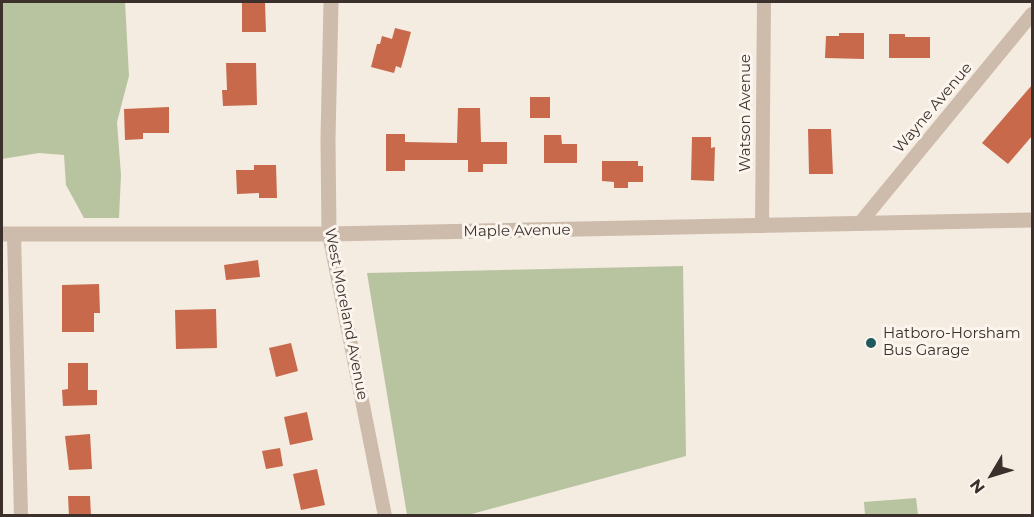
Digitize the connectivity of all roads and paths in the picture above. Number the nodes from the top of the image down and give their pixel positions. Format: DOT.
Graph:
graph roads {
  1 [pos="331,2"];
  2 [pos="764,2"];
  3 [pos="1032,14"];
  4 [pos="1032,220"];
  5 [pos="860,224"];
  6 [pos="762,226"];
  7 [pos="8,234"];
  8 [pos="329,234"];
  9 [pos="21,516"];
  10 [pos="385,516"];
  1 -- 8 [label="street, West Moreland Avenue"];
  2 -- 6 [label="street, Watson Avenue"];
  3 -- 5 [label="street, Wayne Avenue"];
  4 -- 5 [label="street, Maple Avenue"];
  5 -- 6 [label="street, Maple Avenue"];
  6 -- 8 [label="street, Maple Avenue"];
  7 -- 8 [label="street, Maple Avenue"];
  7 -- 9 [label="street"];
  8 -- 10 [label="street, West Moreland Avenue"];
}
